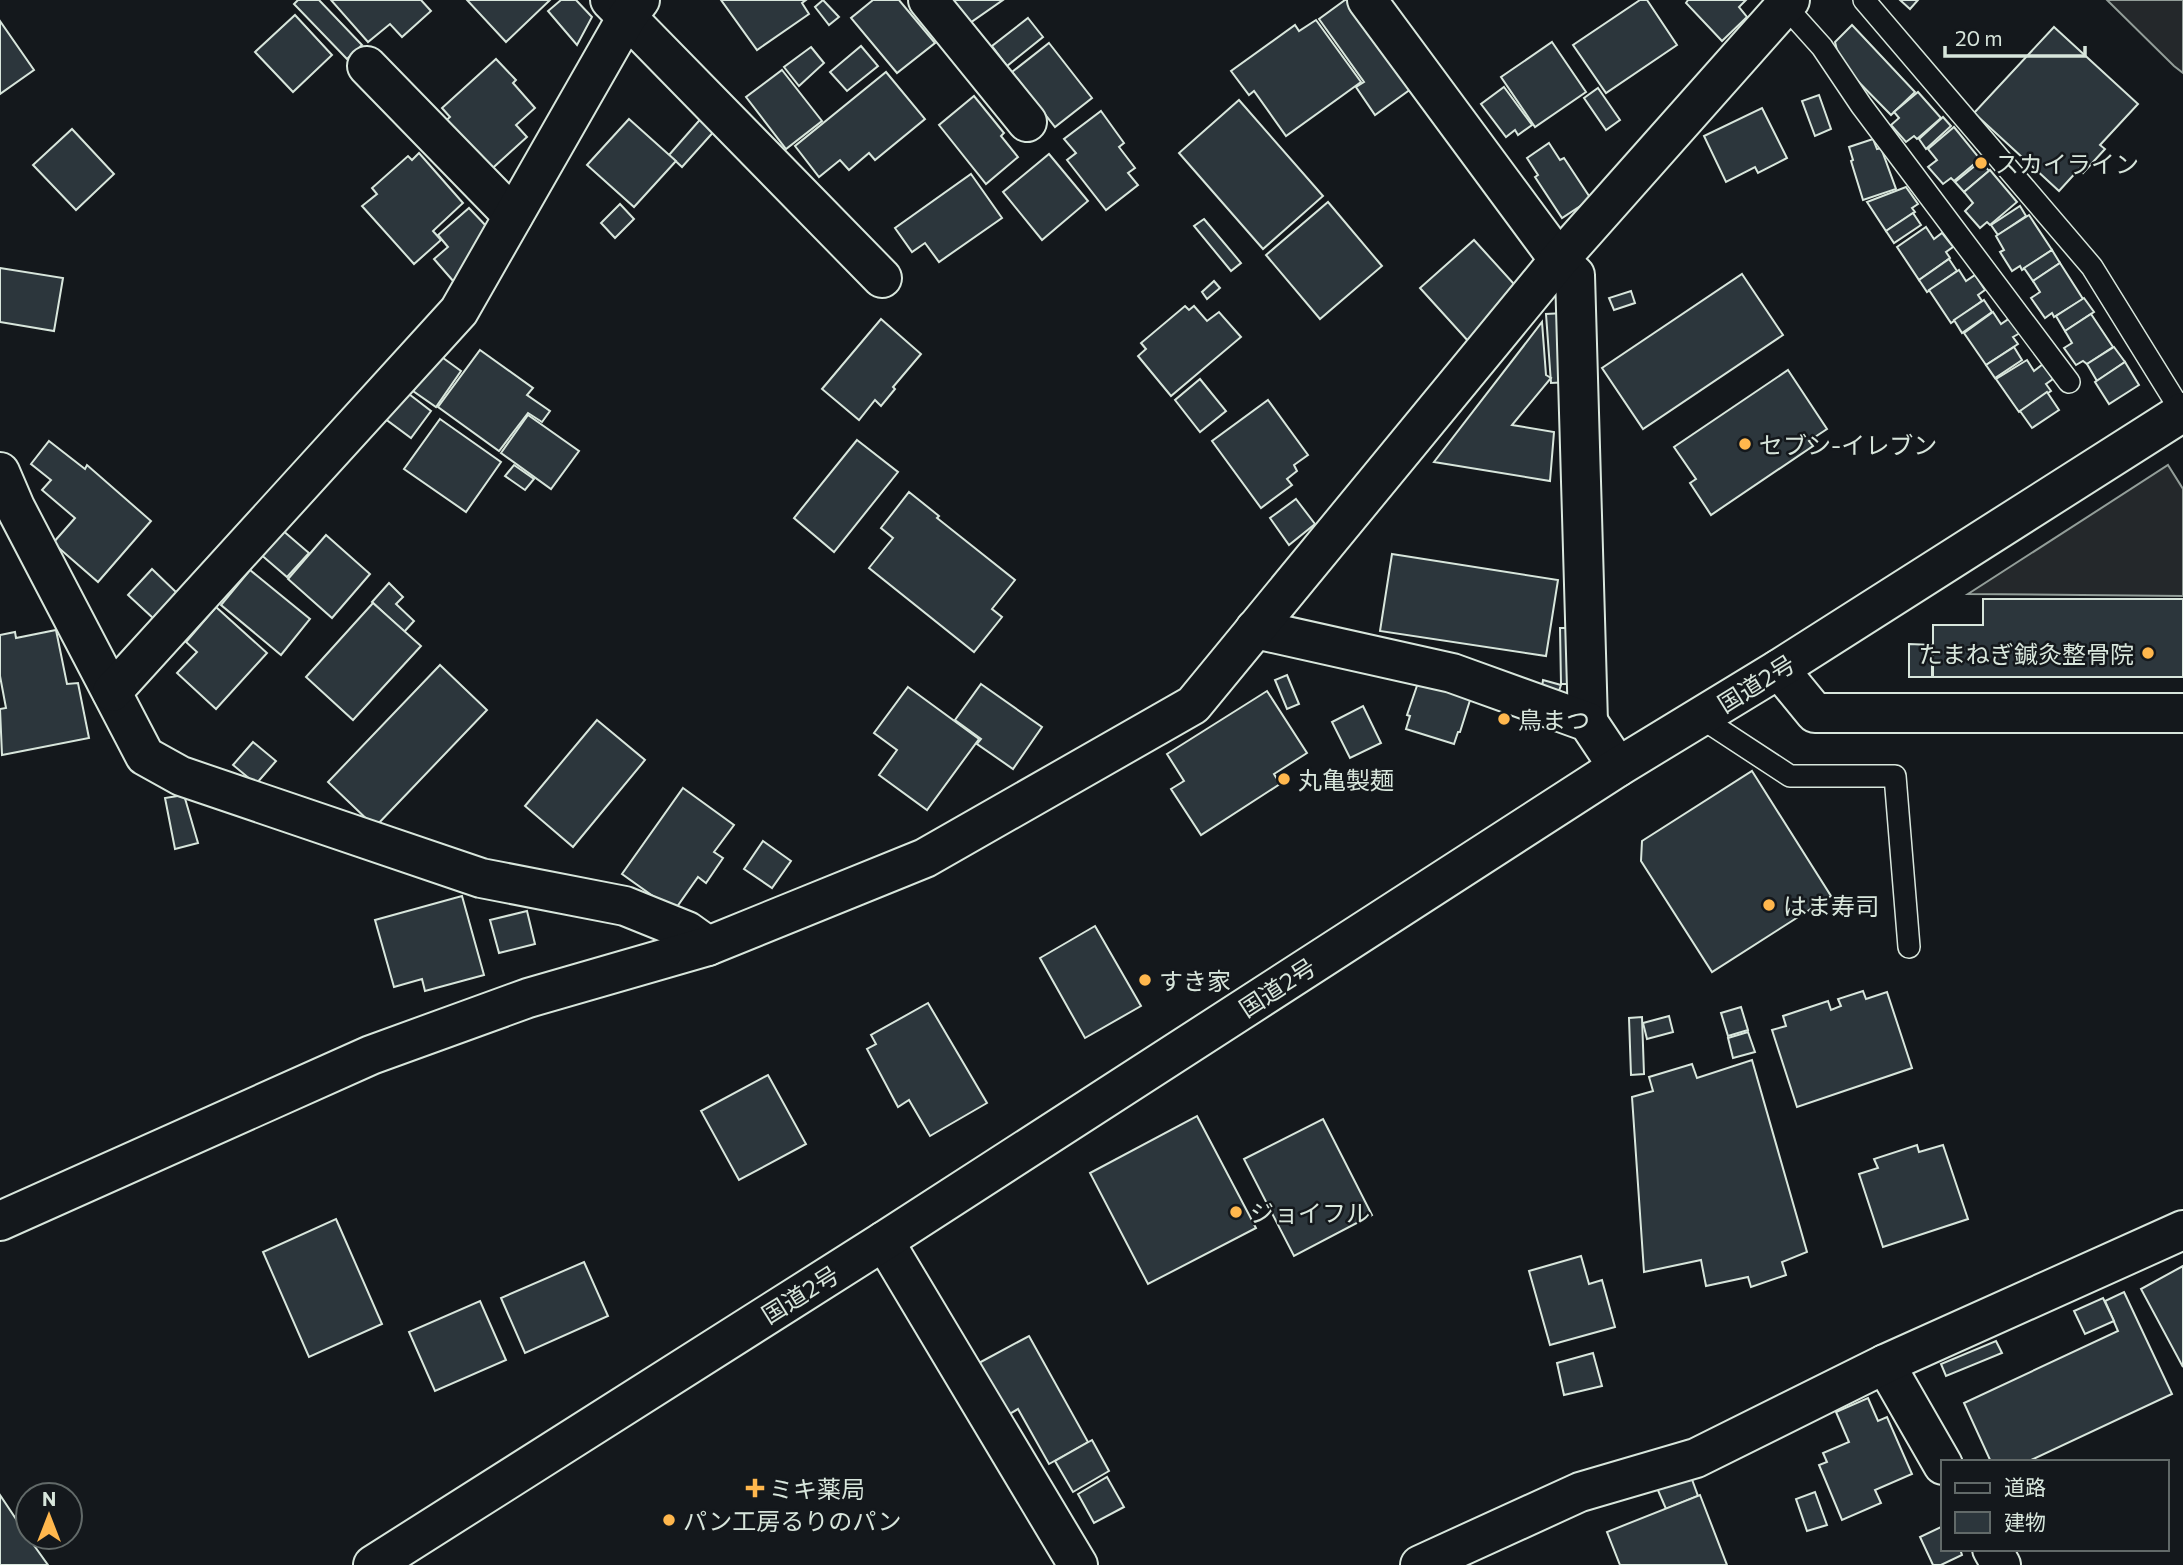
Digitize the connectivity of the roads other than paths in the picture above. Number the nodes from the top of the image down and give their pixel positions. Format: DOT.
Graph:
graph roads {
  1 [pos="928,0"];
  2 [pos="1367,0"];
  3 [pos="1864,0"];
  4 [pos="1788,3"];
  5 [pos="626,6"];
  6 [pos="367,66"];
  7 [pos="1027,122"];
  8 [pos="513,216"];
  9 [pos="1559,260"];
  10 [pos="882,278"];
  11 [pos="2069,382"];
  12 [pos="2183,413"];
  13 [pos="0,472"];
  14 [pos="1255,629"];
  15 [pos="1779,669"];
  16 [pos="112,692"];
  17 [pos="2183,713"];
  18 [pos="1700,717"];
  19 [pos="1588,722"];
  20 [pos="1618,767"];
  21 [pos="708,946"];
  22 [pos="1909,947"];
  23 [pos="0,1221"];
  24 [pos="2183,1230"];
  25 [pos="884,1241"];
  26 [pos="1885,1364"];
  27 [pos="1941,1462"];
  28 [pos="373,1565"];
  29 [pos="1078,1565"];
  30 [pos="1419,1565"];
  1 -- 7 [label="main road"];
  2 -- 9 [label="main road"];
  3 -- 12 [label="lane"];
  4 -- 9 [label="main road"];
  4 -- 11 [label="lane"];
  5 -- 8 [label="main road"];
  5 -- 10 [label="main road"];
  6 -- 8 [label="main road"];
  8 -- 16 [label="main road"];
  9 -- 14 [label="main road"];
  9 -- 19 [label="main road"];
  12 -- 15 [label="main road, 国道2号"];
  13 -- 16 [label="main road"];
  14 -- 19 [label="main road"];
  14 -- 21 [label="main road"];
  15 -- 17 [label="main road"];
  15 -- 18 [label="main road, 国道2号"];
  16 -- 21 [label="main road"];
  18 -- 20 [label="main road, 国道2号"];
  18 -- 22 [label="lane"];
  19 -- 20 [label="main road"];
  20 -- 25 [label="main road, 国道2号"];
  21 -- 23 [label="main road"];
  24 -- 26 [label="main road"];
  25 -- 28 [label="main road, 国道2号"];
  25 -- 29 [label="main road"];
  26 -- 27 [label="main road"];
  26 -- 30 [label="main road"];
}
